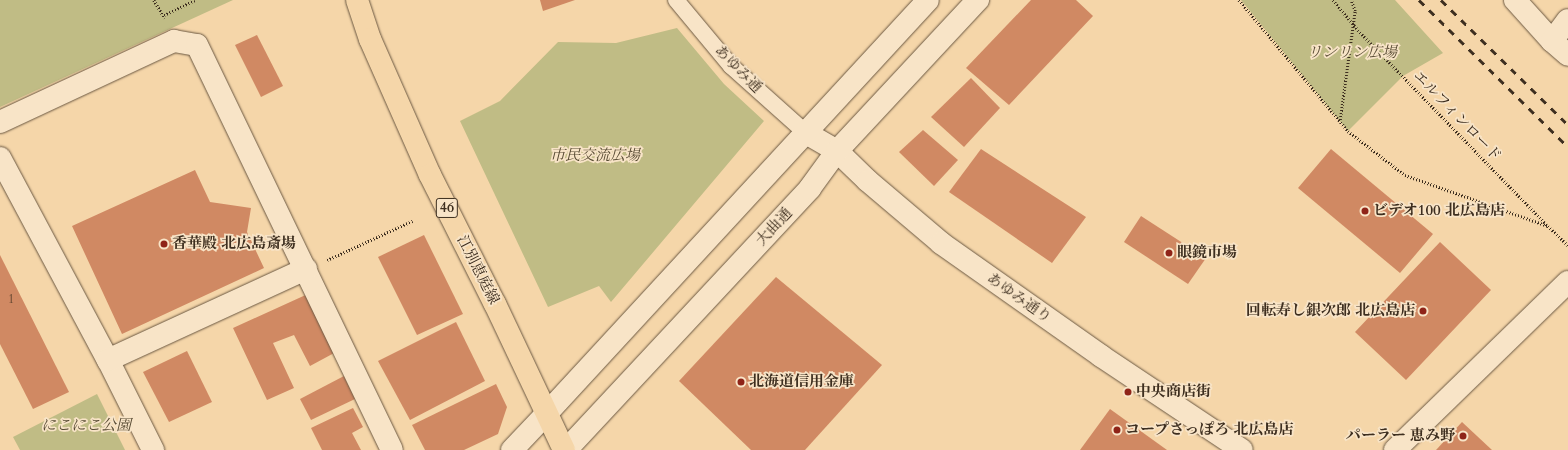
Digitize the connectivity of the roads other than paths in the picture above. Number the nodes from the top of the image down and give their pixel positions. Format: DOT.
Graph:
graph roads {
  1 [pos="358,0"];
  2 [pos="676,0"];
  3 [pos="928,0"];
  4 [pos="978,0"];
  5 [pos="1514,0"];
  6 [pos="1568,20"];
  7 [pos="1552,41"];
  8 [pos="1568,55"];
  9 [pos="0,122"];
  10 [pos="806,133"];
  11 [pos="837,152"];
  12 [pos="0,158"];
  13 [pos="306,269"];
  14 [pos="1568,282"];
  15 [pos="108,360"];
  16 [pos="548,412"];
  17 [pos="153,450"];
  18 [pos="392,450"];
  19 [pos="512,450"];
  20 [pos="565,450"];
  21 [pos="1242,450"];
  22 [pos="1395,450"];
  1 -- 16 [label="main road, 江別恵庭線 / 46"];
  2 -- 10 [label="lane, あゆみ通"];
  3 -- 10 [label="street"];
  4 -- 11 [label="street, 大曲通"];
  5 -- 7 [label="street"];
  6 -- 7 [label="street"];
  7 -- 8 [label="street"];
  9 -- 13 [label="street"];
  10 -- 11 [label="street, あゆみ通り"];
  10 -- 16 [label="street"];
  11 -- 20 [label="street, 大曲通"];
  11 -- 21 [label="street, あゆみ通り"];
  12 -- 15 [label="street"];
  13 -- 15 [label="street"];
  13 -- 18 [label="street"];
  14 -- 22 [label="street"];
  15 -- 17 [label="street"];
  16 -- 19 [label="street"];
  16 -- 20 [label="main road, 江別恵庭線 / 46"];
}
